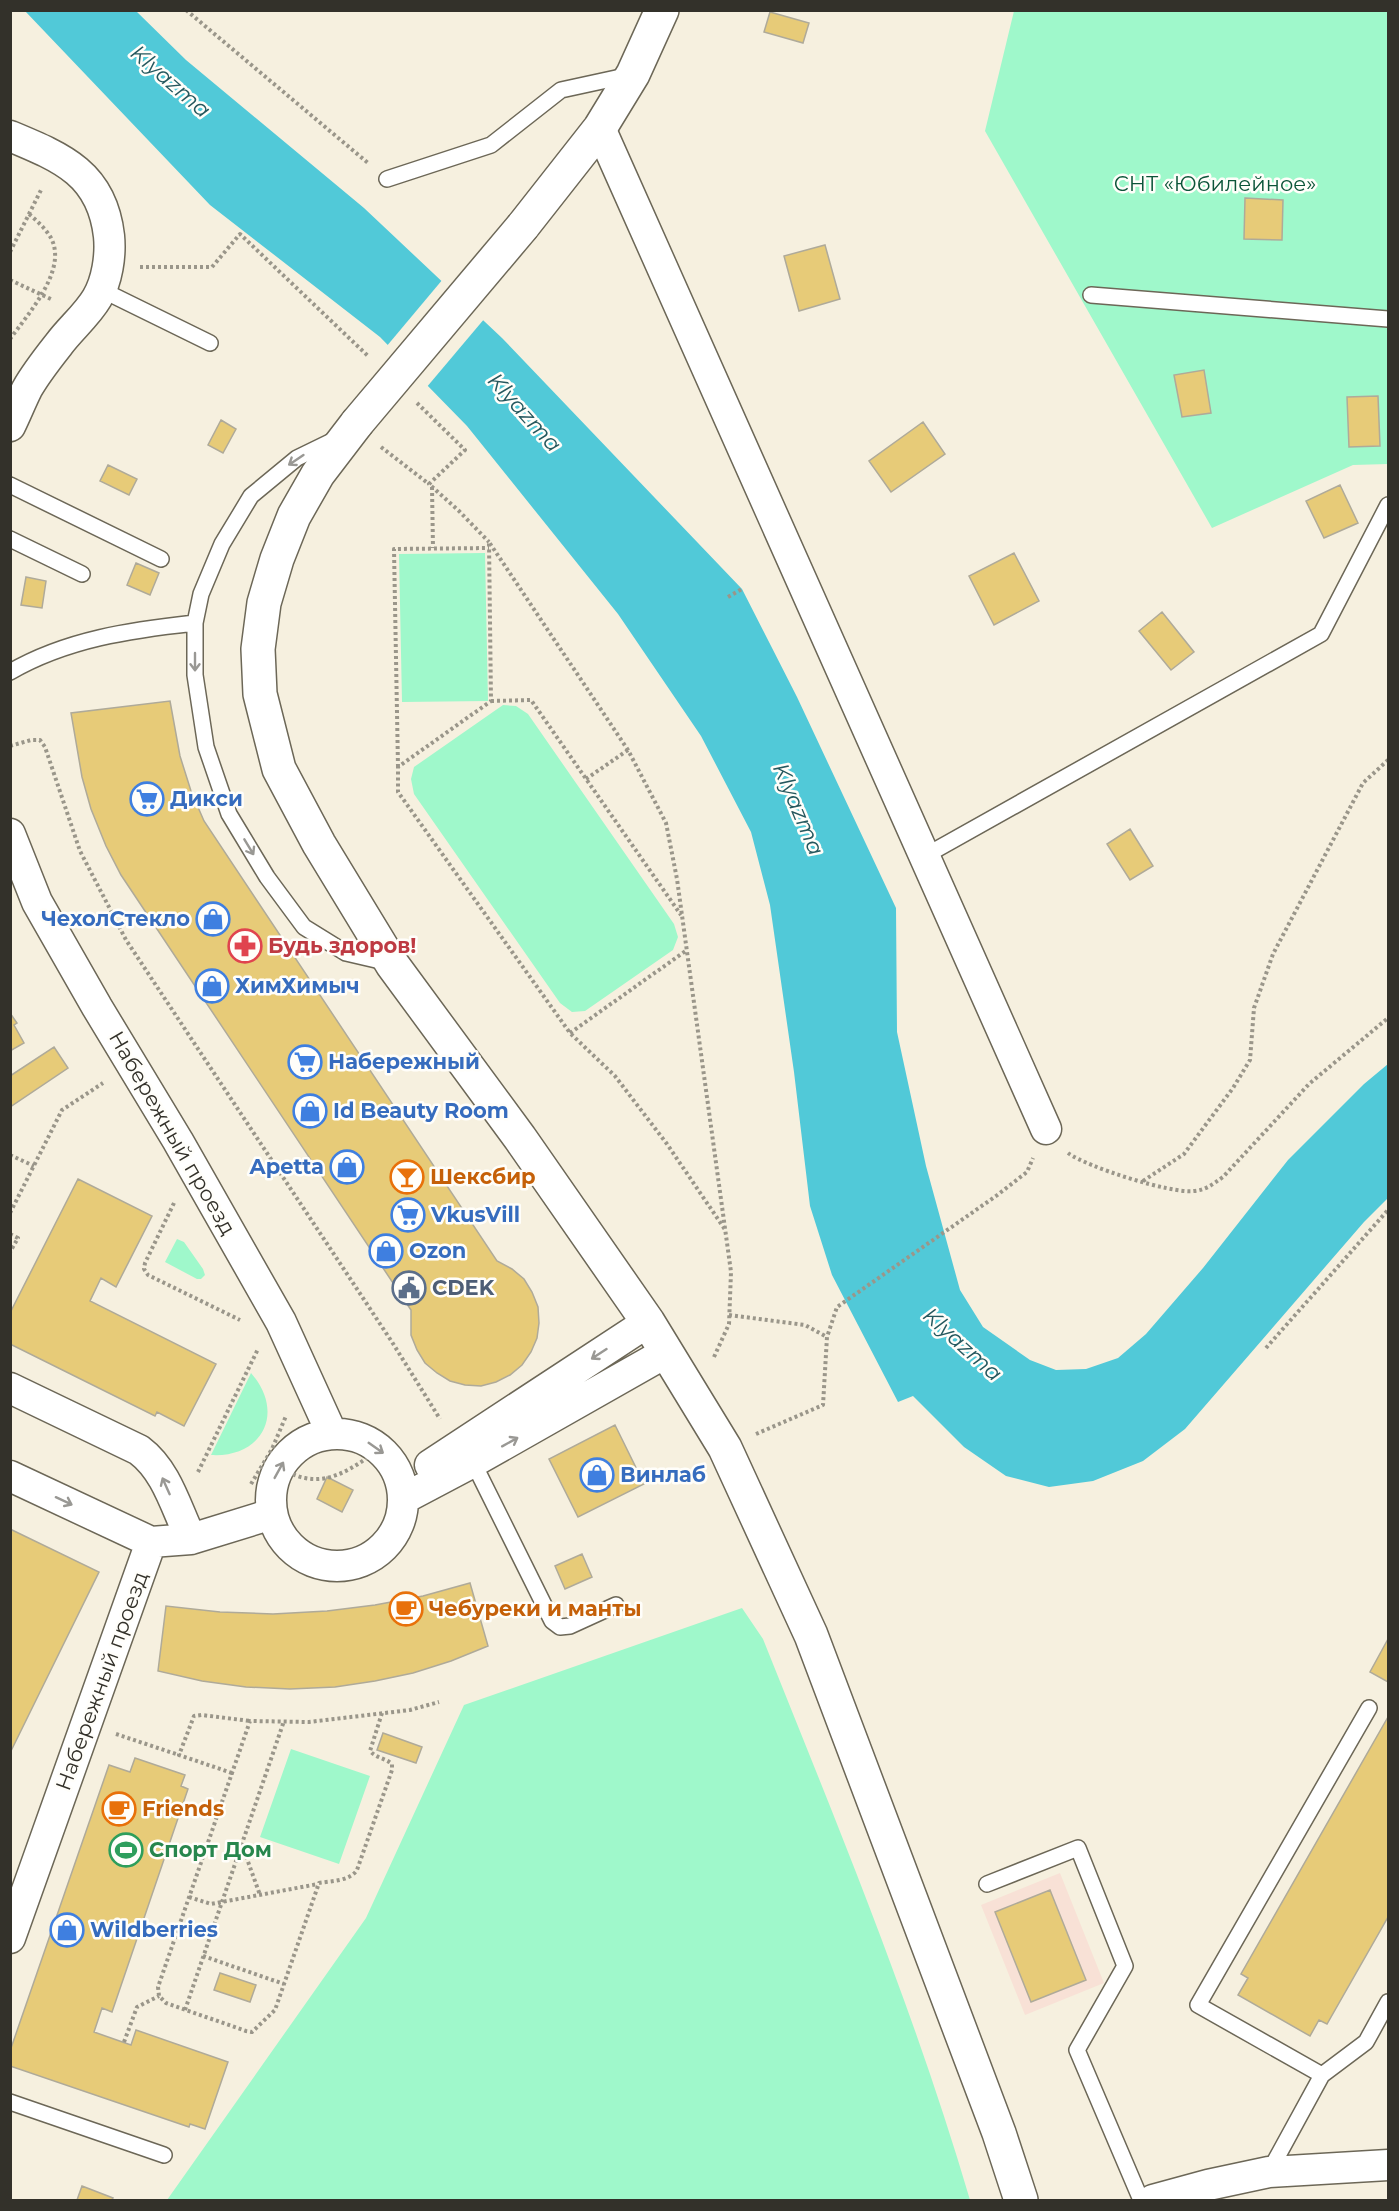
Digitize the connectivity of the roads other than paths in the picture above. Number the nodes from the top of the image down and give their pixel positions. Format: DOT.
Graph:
graph roads {
  1 [pos="662,10"];
  2 [pos="633,74"];
  3 [pos="600,128"];
  4 [pos="10,136"];
  5 [pos="387,179"];
  6 [pos="104,278"];
  7 [pos="1091,295"];
  8 [pos="1389,319"];
  9 [pos="210,343"];
  10 [pos="10,426"];
  11 [pos="352,428"];
  12 [pos="10,485"];
  13 [pos="1389,505"];
  14 [pos="10,539"];
  15 [pos="161,559"];
  16 [pos="82,574"];
  17 [pos="195,622"];
  18 [pos="10,672"];
  19 [pos="10,834"];
  20 [pos="923,857"];
  21 [pos="392,964"];
  22 [pos="1046,1129"];
  23 [pos="648,1322"];
  24 [pos="667,1352"];
  25 [pos="10,1388"];
  26 [pos="332,1434"];
  27 [pos="466,1455"];
  28 [pos="10,1476"];
  29 [pos="401,1490"];
  30 [pos="272,1514"];
  31 [pos="191,1539"];
  32 [pos="152,1542"];
  33 [pos="616,1605"];
  34 [pos="1369,1708"];
  35 [pos="987,1884"];
  36 [pos="10,1938"];
  37 [pos="1389,2002"];
  38 [pos="1322,2075"];
  39 [pos="10,2102"];
  40 [pos="164,2156"];
  41 [pos="1389,2165"];
  42 [pos="1269,2172"];
  43 [pos="1021,2200"];
  44 [pos="1141,2200"];
  45 [pos="1153,2200"];
  1 -- 2 [label="main road"];
  2 -- 3 [label="main road"];
  2 -- 5 [label="lane"];
  3 -- 11 [label="main road, bridge"];
  3 -- 20 [label="street"];
  4 -- 6 [label="street"];
  6 -- 9 [label="lane"];
  6 -- 10 [label="street"];
  7 -- 8 [label="lane"];
  11 -- 17 [label="lane, one-way"];
  11 -- 21 [label="main road"];
  12 -- 15 [label="lane"];
  13 -- 20 [label="lane"];
  14 -- 16 [label="lane"];
  17 -- 18 [label="lane"];
  17 -- 21 [label="lane, one-way"];
  19 -- 26 [label="street, Набережный проезд"];
  20 -- 22 [label="street"];
  21 -- 23 [label="main road"];
  23 -- 24 [label="main road"];
  23 -- 27 [label="street, one-way"];
  27 -- 24 [label="street, one-way"];
  24 -- 43 [label="main road"];
  31 -- 25 [label="street, one-way"];
  26 -- 29 [label="street, one-way"];
  30 -- 26 [label="street, one-way"];
  27 -- 29 [label="street"];
  27 -- 33 [label="lane"];
  28 -- 32 [label="street, one-way"];
  29 -- 30 [label="street"];
  30 -- 31 [label="street"];
  31 -- 32 [label="street"];
  32 -- 36 [label="street, Набережный проезд"];
  34 -- 38 [label="lane"];
  35 -- 44 [label="lane"];
  37 -- 38 [label="lane"];
  38 -- 42 [label="lane"];
  39 -- 40 [label="lane"];
  41 -- 42 [label="street"];
  42 -- 45 [label="street"];
}
